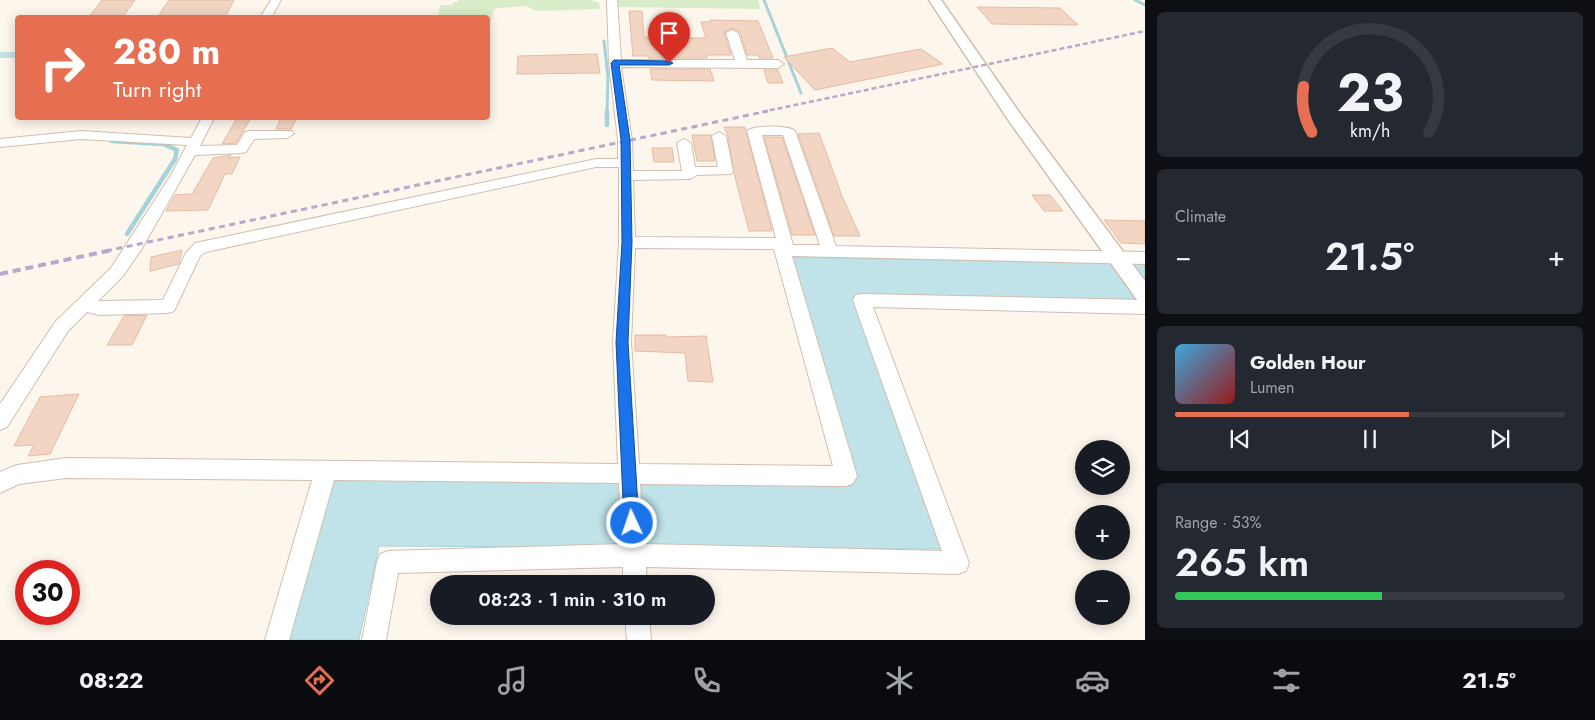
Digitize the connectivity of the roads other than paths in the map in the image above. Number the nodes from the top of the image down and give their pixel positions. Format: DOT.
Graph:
graph roads {
  1 [pos="276,0"];
  2 [pos="612,0"];
  3 [pos="935,0"];
  4 [pos="267,15"];
  5 [pos="732,33"];
  6 [pos="614,63"];
  7 [pos="742,64"];
  8 [pos="778,64"];
  9 [pos="207,120"];
  10 [pos="287,134"];
  11 [pos="719,136"];
  12 [pos="0,143"];
  13 [pos="684,143"];
  14 [pos="193,146"];
  15 [pos="626,169"];
  16 [pos="689,171"];
  17 [pos="627,242"];
  18 [pos="785,247"];
  19 [pos="830,251"];
  20 [pos="1117,257"];
  21 [pos="1145,258"];
  22 [pos="1145,296"];
  23 [pos="84,305"];
  24 [pos="1145,306"];
  25 [pos="0,421"];
  26 [pos="326,470"];
  27 [pos="629,474"];
  28 [pos="0,483"];
  29 [pos="633,555"];
  30 [pos="634,575"];
  31 [pos="638,625"];
  32 [pos="277,640"];
  33 [pos="374,640"];
  34 [pos="639,640"];
  1 -- 4 [label="street"];
  2 -- 6 [label="street"];
  3 -- 20 [label="street"];
  5 -- 7 [label="street"];
  6 -- 7 [label="street"];
  6 -- 15 [label="street"];
  7 -- 8 [label="street"];
  9 -- 14 [label="street"];
  10 -- 14 [label="street"];
  11 -- 16 [label="street"];
  12 -- 14 [label="street"];
  13 -- 16 [label="street"];
  14 -- 23 [label="street"];
  15 -- 16 [label="street"];
  15 -- 17 [label="street"];
  15 -- 23 [label="street"];
  17 -- 18 [label="street"];
  17 -- 27 [label="street"];
  18 -- 19 [label="street"];
  18 -- 19 [label="street"];
  18 -- 27 [label="street"];
  19 -- 20 [label="street"];
  20 -- 21 [label="street"];
  20 -- 22 [label="street"];
  23 -- 25 [label="street"];
  24 -- 29 [label="street"];
  26 -- 27 [label="street"];
  26 -- 28 [label="street"];
  26 -- 32 [label="street"];
  27 -- 29 [label="street"];
  29 -- 30 [label="street"];
  29 -- 33 [label="street"];
  31 -- 34 [label="street"];
}
